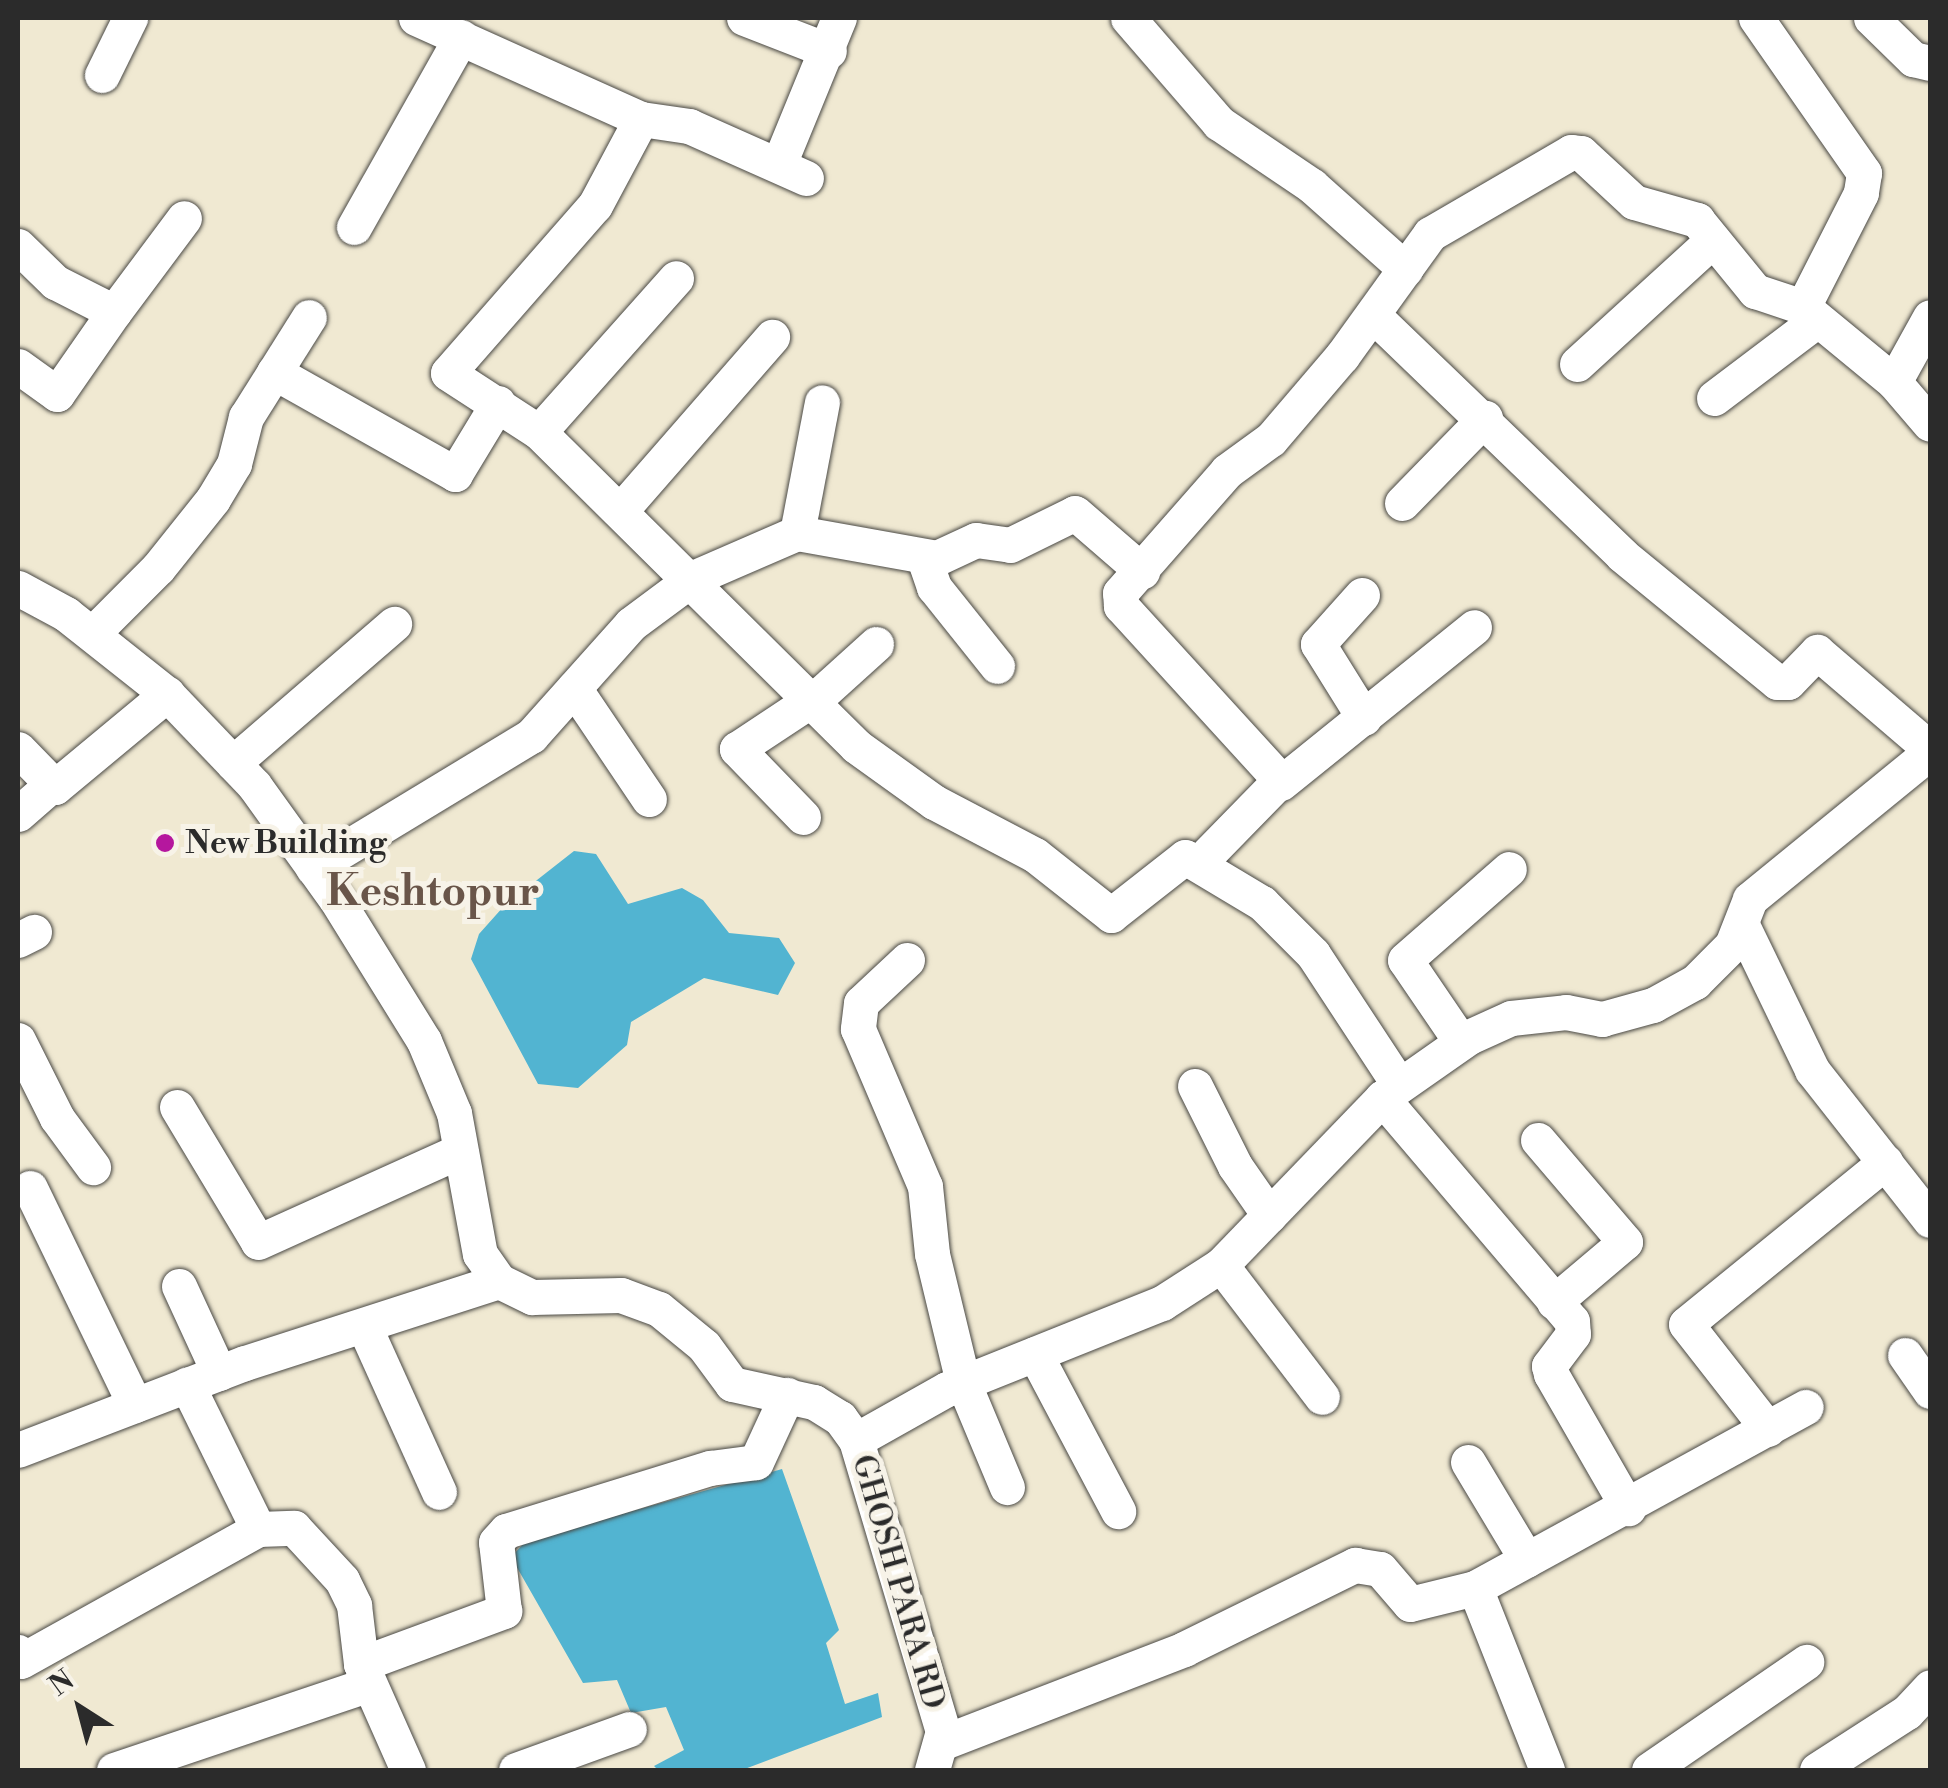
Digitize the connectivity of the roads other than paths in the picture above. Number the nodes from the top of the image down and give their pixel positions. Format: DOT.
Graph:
graph roads {
  1 [pos="130,18"];
  2 [pos="416,18"];
  3 [pos="744,18"];
  4 [pos="1128,18"];
  5 [pos="1756,18"];
  6 [pos="1871,18"];
  7 [pos="834,34"];
  8 [pos="461,36"];
  9 [pos="1930,63"];
  10 [pos="102,75"];
  11 [pos="641,119"];
  12 [pos="184,218"];
  13 [pos="354,228"];
  14 [pos="1713,240"];
  15 [pos="18,246"];
  16 [pos="1405,268"];
  17 [pos="676,278"];
  18 [pos="114,312"];
  19 [pos="1810,313"];
  20 [pos="1373,315"];
  21 [pos="309,317"];
  22 [pos="1930,317"];
  23 [pos="772,337"];
  24 [pos="1577,364"];
  25 [pos="18,366"];
  26 [pos="274,372"];
  27 [pos="1894,382"];
  28 [pos="1714,398"];
  29 [pos="822,402"];
  30 [pos="498,404"];
  31 [pos="1486,418"];
  32 [pos="1930,424"];
  33 [pos="539,432"];
  34 [pos="1402,503"];
  35 [pos="622,510"];
  36 [pos="798,533"];
  37 [pos="924,558"];
  38 [pos="1142,570"];
  39 [pos="693,578"];
  40 [pos="18,588"];
  41 [pos="1362,595"];
  42 [pos="394,624"];
  43 [pos="1474,627"];
  44 [pos="92,634"];
  45 [pos="876,644"];
  46 [pos="998,666"];
  47 [pos="574,688"];
  48 [pos="167,694"];
  49 [pos="812,700"];
  50 [pos="1364,718"];
  51 [pos="18,749"];
  52 [pos="1930,750"];
  53 [pos="244,774"];
  54 [pos="1281,783"];
  55 [pos="49,787"];
  56 [pos="648,799"];
  57 [pos="18,814"];
  58 [pos="804,817"];
  59 [pos="1200,862"];
  60 [pos="313,868"];
  61 [pos="1509,869"];
  62 [pos="1743,927"];
  63 [pos="908,960"];
  64 [pos="18,1040"];
  65 [pos="1461,1042"];
  66 [pos="1195,1086"];
  67 [pos="1391,1092"];
  68 [pos="178,1107"];
  69 [pos="1538,1140"];
  70 [pos="460,1151"];
  71 [pos="1885,1162"];
  72 [pos="93,1166"];
  73 [pos="30,1188"];
  74 [pos="1269,1215"];
  75 [pos="1930,1220"];
  76 [pos="1221,1265"];
  77 [pos="499,1280"];
  78 [pos="179,1286"];
  79 [pos="1554,1302"];
  80 [pos="364,1326"];
  81 [pos="1035,1354"];
  82 [pos="1905,1355"];
  83 [pos="203,1379"];
  84 [pos="963,1382"];
  85 [pos="1930,1390"];
  86 [pos="787,1394"];
  87 [pos="1322,1397"];
  88 [pos="135,1405"];
  89 [pos="1806,1406"];
  90 [pos="1768,1428"];
  91 [pos="856,1440"];
  92 [pos="20,1444"];
  93 [pos="1468,1462"];
  94 [pos="1007,1487"];
  95 [pos="439,1492"];
  96 [pos="1628,1508"];
  97 [pos="1118,1512"];
  98 [pos="258,1529"];
  99 [pos="1527,1560"];
  100 [pos="1476,1588"];
  101 [pos="18,1652"];
  102 [pos="1806,1662"];
  103 [pos="365,1674"];
  104 [pos="1930,1687"];
  105 [pos="629,1729"];
  106 [pos="936,1757"];
  107 [pos="114,1770"];
  108 [pos="408,1770"];
  109 [pos="516,1770"];
  110 [pos="1547,1770"];
  111 [pos="1649,1770"];
  112 [pos="1817,1770"];
  1 -- 10 [label="street"];
  2 -- 8 [label="street"];
  3 -- 7 [label="street"];
  4 -- 16 [label="street"];
  5 -- 19 [label="street"];
  6 -- 9 [label="street"];
  7 -- 11 [label="street"];
  8 -- 11 [label="street"];
  8 -- 13 [label="street"];
  11 -- 30 [label="street"];
  12 -- 18 [label="street"];
  14 -- 16 [label="street"];
  14 -- 19 [label="street"];
  14 -- 24 [label="street"];
  15 -- 18 [label="street"];
  16 -- 20 [label="street"];
  17 -- 33 [label="street"];
  18 -- 25 [label="street"];
  19 -- 27 [label="street"];
  19 -- 28 [label="street"];
  20 -- 31 [label="street"];
  20 -- 38 [label="street"];
  21 -- 26 [label="street"];
  22 -- 27 [label="street"];
  23 -- 35 [label="street"];
  26 -- 30 [label="street"];
  26 -- 44 [label="street"];
  27 -- 32 [label="street"];
  29 -- 36 [label="street"];
  30 -- 33 [label="street"];
  31 -- 34 [label="street"];
  31 -- 52 [label="street"];
  33 -- 35 [label="street"];
  35 -- 39 [label="street"];
  36 -- 37 [label="street"];
  36 -- 39 [label="street"];
  37 -- 38 [label="street"];
  37 -- 46 [label="street"];
  38 -- 54 [label="street"];
  39 -- 47 [label="street"];
  39 -- 49 [label="street"];
  40 -- 44 [label="street"];
  41 -- 50 [label="street"];
  42 -- 53 [label="street"];
  43 -- 50 [label="street"];
  44 -- 48 [label="street"];
  45 -- 49 [label="street"];
  47 -- 56 [label="street"];
  47 -- 60 [label="street"];
  48 -- 53 [label="street"];
  48 -- 55 [label="street"];
  49 -- 58 [label="street"];
  49 -- 59 [label="street"];
  50 -- 54 [label="street"];
  51 -- 55 [label="street"];
  52 -- 62 [label="street"];
  53 -- 60 [label="street"];
  54 -- 59 [label="street"];
  55 -- 57 [label="street"];
  59 -- 67 [label="street"];
  60 -- 70 [label="street"];
  61 -- 65 [label="street"];
  62 -- 65 [label="street"];
  62 -- 71 [label="street"];
  63 -- 84 [label="street"];
  64 -- 72 [label="street"];
  65 -- 67 [label="street"];
  66 -- 74 [label="street"];
  67 -- 74 [label="street"];
  67 -- 79 [label="street"];
  68 -- 70 [label="street"];
  69 -- 79 [label="street"];
  70 -- 77 [label="street"];
  71 -- 75 [label="street"];
  71 -- 90 [label="street"];
  73 -- 88 [label="street"];
  74 -- 76 [label="street"];
  76 -- 81 [label="street"];
  76 -- 87 [label="street"];
  77 -- 80 [label="street"];
  77 -- 86 [label="street, GHOSH PARA RD"];
  78 -- 83 [label="street"];
  79 -- 96 [label="street"];
  80 -- 83 [label="street"];
  80 -- 95 [label="street"];
  81 -- 84 [label="street"];
  81 -- 97 [label="street"];
  82 -- 85 [label="street"];
  83 -- 88 [label="street"];
  83 -- 98 [label="street"];
  84 -- 91 [label="street"];
  84 -- 94 [label="street"];
  86 -- 91 [label="street, GHOSH PARA RD"];
  86 -- 103 [label="street"];
  88 -- 92 [label="street"];
  89 -- 90 [label="street"];
  90 -- 96 [label="street"];
  91 -- 106 [label="street, GHOSH PARA RD"];
  93 -- 99 [label="street"];
  96 -- 99 [label="street"];
  98 -- 101 [label="street"];
  98 -- 103 [label="street"];
  99 -- 100 [label="street"];
  100 -- 106 [label="street"];
  100 -- 110 [label="street"];
  102 -- 111 [label="street"];
  103 -- 107 [label="street"];
  103 -- 108 [label="street"];
  104 -- 112 [label="street"];
  105 -- 109 [label="street"];
}
